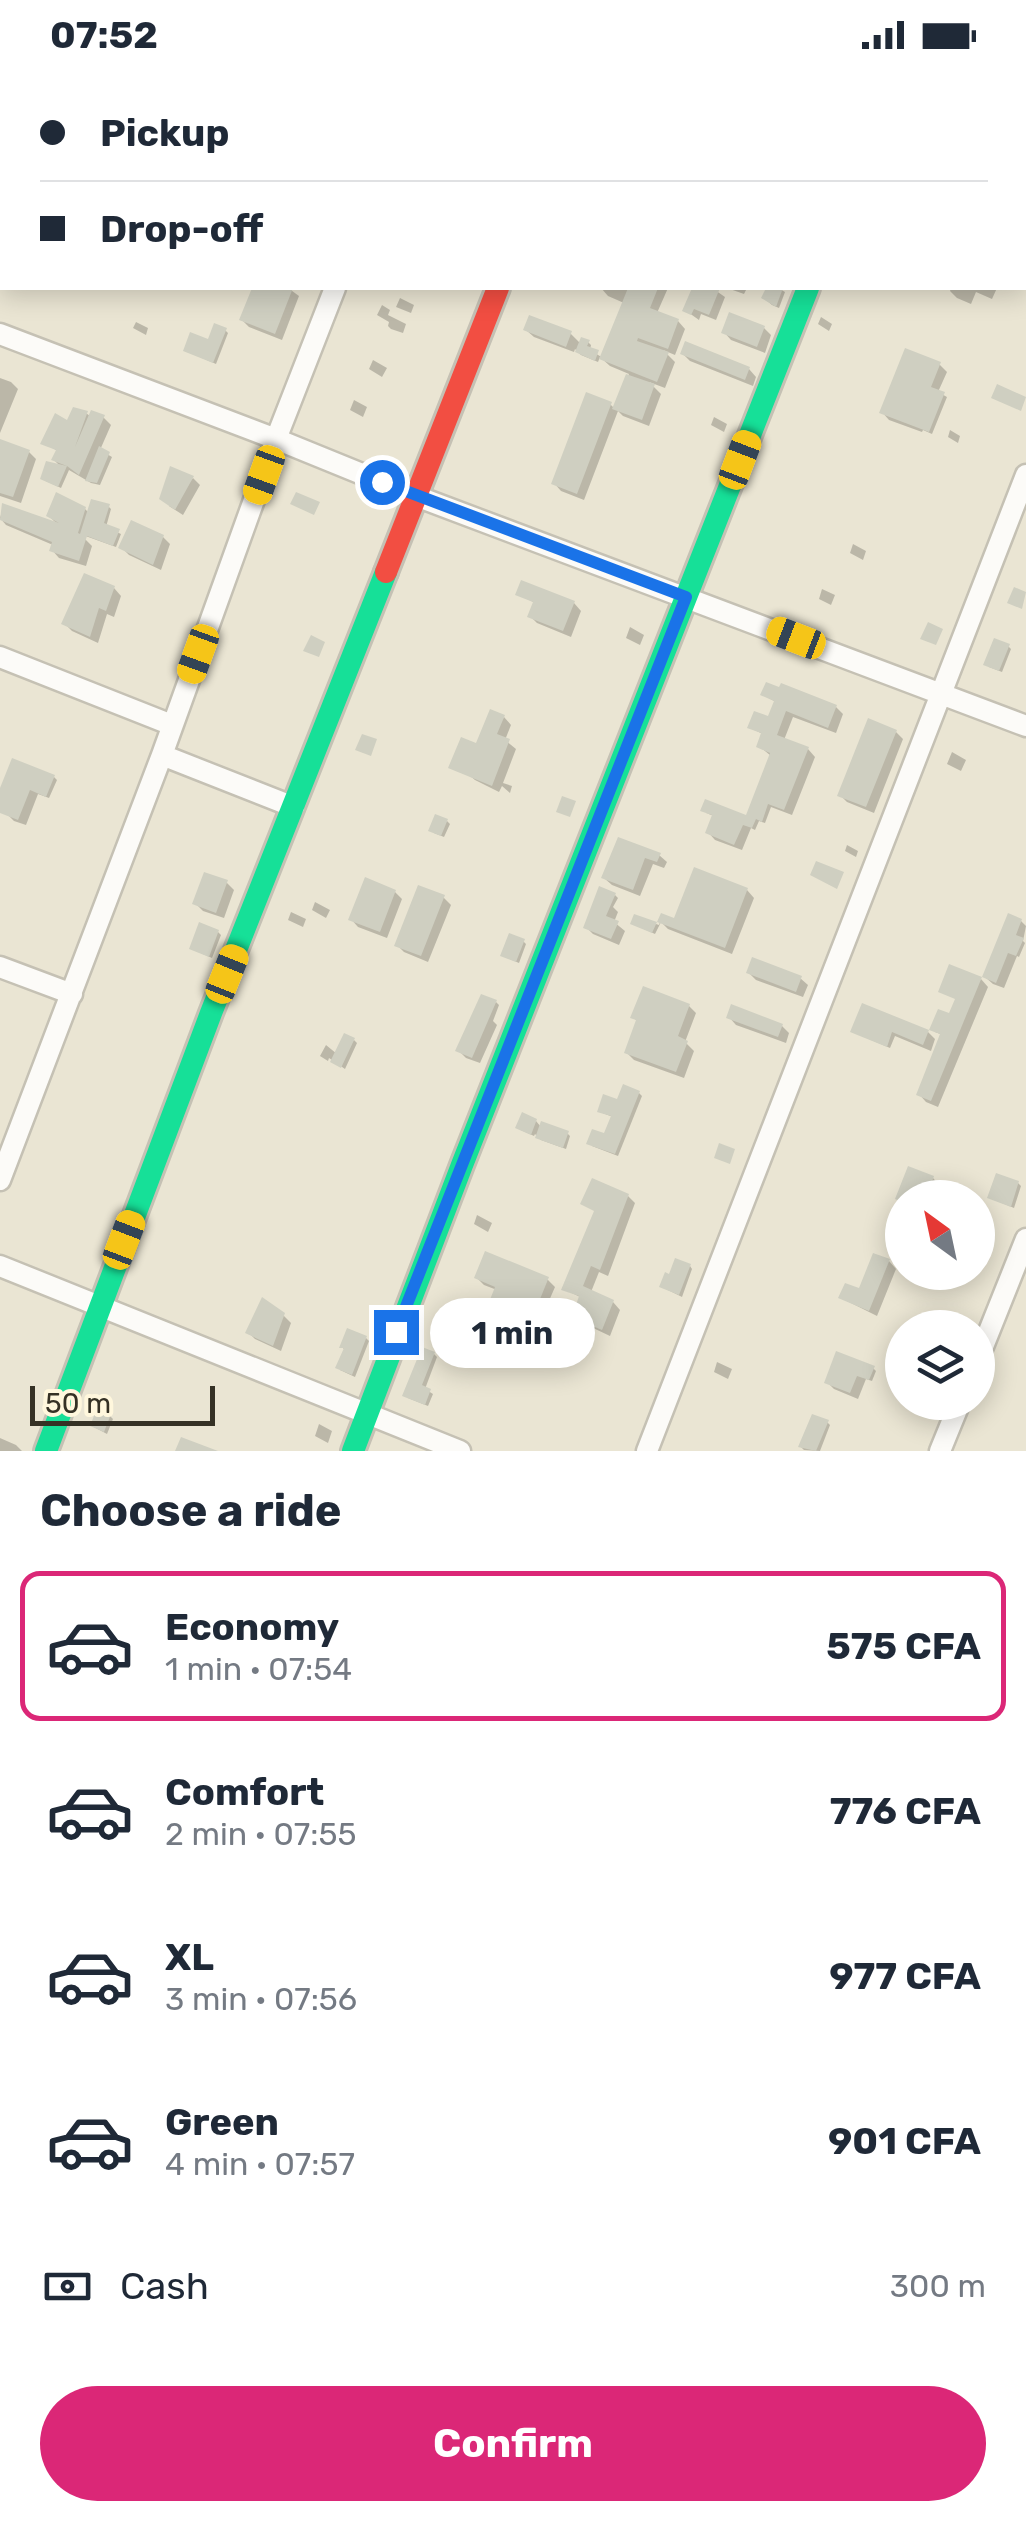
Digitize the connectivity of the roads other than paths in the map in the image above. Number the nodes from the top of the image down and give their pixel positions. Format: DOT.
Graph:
graph roads {
  1 [pos="334,290"];
  2 [pos="497,290"];
  3 [pos="807,290"];
  4 [pos="0,334"];
  5 [pos="276,439"];
  6 [pos="1026,476"];
  7 [pos="416,496"];
  8 [pos="686,597"];
  9 [pos="0,656"];
  10 [pos="942,694"];
  11 [pos="172,725"];
  12 [pos="1026,726"];
  13 [pos="162,755"];
  14 [pos="294,807"];
  15 [pos="0,967"];
  16 [pos="72,994"];
  17 [pos="0,1180"];
  18 [pos="1026,1238"];
  19 [pos="0,1266"];
  20 [pos="98,1306"];
  21 [pos="995,1316"];
  22 [pos="367,1415"];
  23 [pos="953,1420"];
  24 [pos="46,1451"];
  25 [pos="353,1451"];
  26 [pos="460,1451"];
  27 [pos="647,1451"];
  28 [pos="940,1451"];
  1 -- 5 [label="street"];
  2 -- 7 [label="street"];
  3 -- 8 [label="street"];
  4 -- 5 [label="street"];
  5 -- 7 [label="street"];
  5 -- 11 [label="street"];
  6 -- 10 [label="street"];
  7 -- 8 [label="street"];
  7 -- 14 [label="street"];
  8 -- 10 [label="street"];
  8 -- 22 [label="street"];
  9 -- 11 [label="street"];
  10 -- 12 [label="street"];
  10 -- 27 [label="street"];
  11 -- 13 [label="street"];
  13 -- 14 [label="street"];
  13 -- 16 [label="street"];
  14 -- 20 [label="street"];
  15 -- 16 [label="street"];
  16 -- 17 [label="street"];
  18 -- 21 [label="street"];
  19 -- 20 [label="street"];
  20 -- 22 [label="street"];
  20 -- 24 [label="street"];
  22 -- 25 [label="street"];
  22 -- 26 [label="street"];
  23 -- 28 [label="street"];
}
